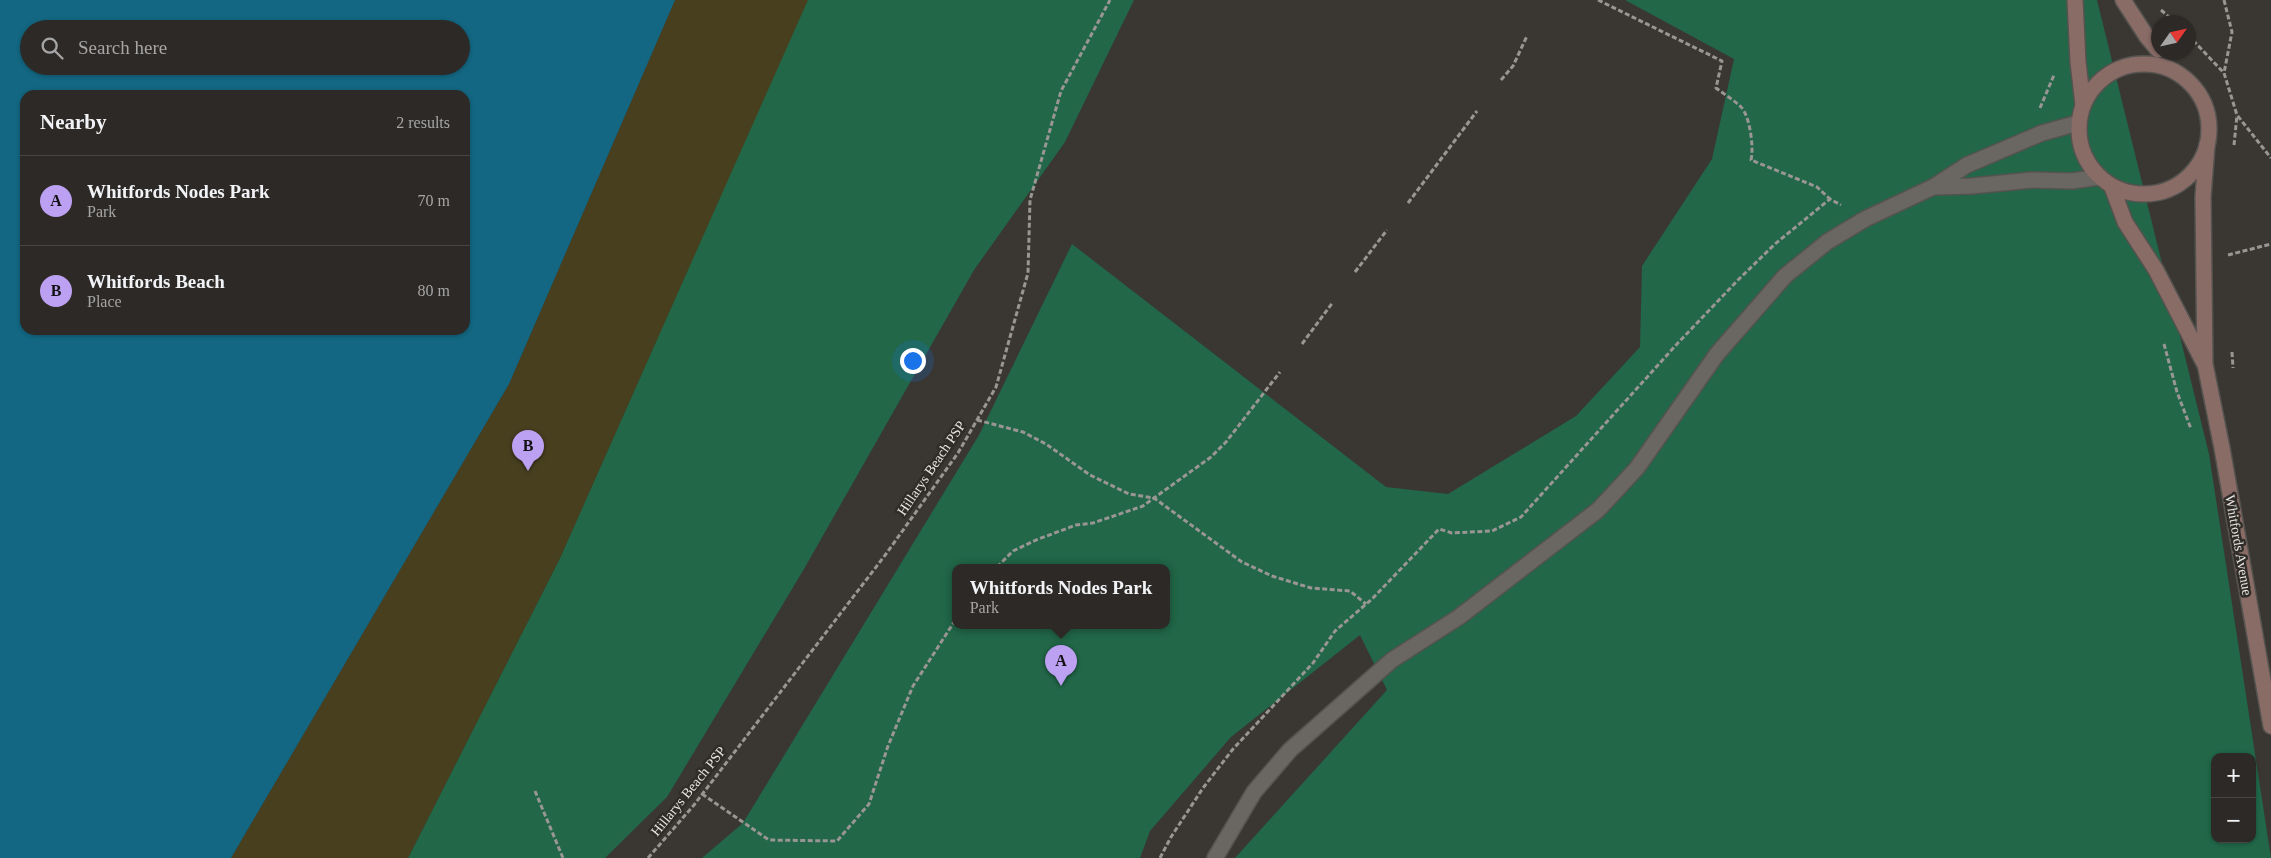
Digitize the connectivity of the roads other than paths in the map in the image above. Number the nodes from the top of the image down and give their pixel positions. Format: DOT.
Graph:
graph roads {
  1 [pos="2075,0"];
  2 [pos="2123,0"];
  3 [pos="2151,42"];
  4 [pos="2168,60"];
  5 [pos="2181,76"];
  6 [pos="2083,105"];
  7 [pos="2078,124"];
  8 [pos="2207,145"];
  9 [pos="2099,177"];
  10 [pos="1933,187"];
  11 [pos="2112,187"];
  12 [pos="2205,364"];
  13 [pos="2271,726"];
  14 [pos="1215,858"];
  1 -- 6 [label="main road"];
  2 -- 3 [label="main road"];
  4 -- 5 [label="main road"];
  5 -- 6 [label="main road"];
  5 -- 8 [label="main road"];
  6 -- 7 [label="main road"];
  7 -- 9 [label="main road"];
  7 -- 10 [label="lane"];
  8 -- 11 [label="main road"];
  8 -- 12 [label="main road, Whitfords Avenue"];
  9 -- 10 [label="lane"];
  9 -- 11 [label="main road"];
  10 -- 14 [label="lane"];
  11 -- 12 [label="main road, Whitfords Avenue"];
  12 -- 13 [label="main road, Whitfords Avenue"];
}
